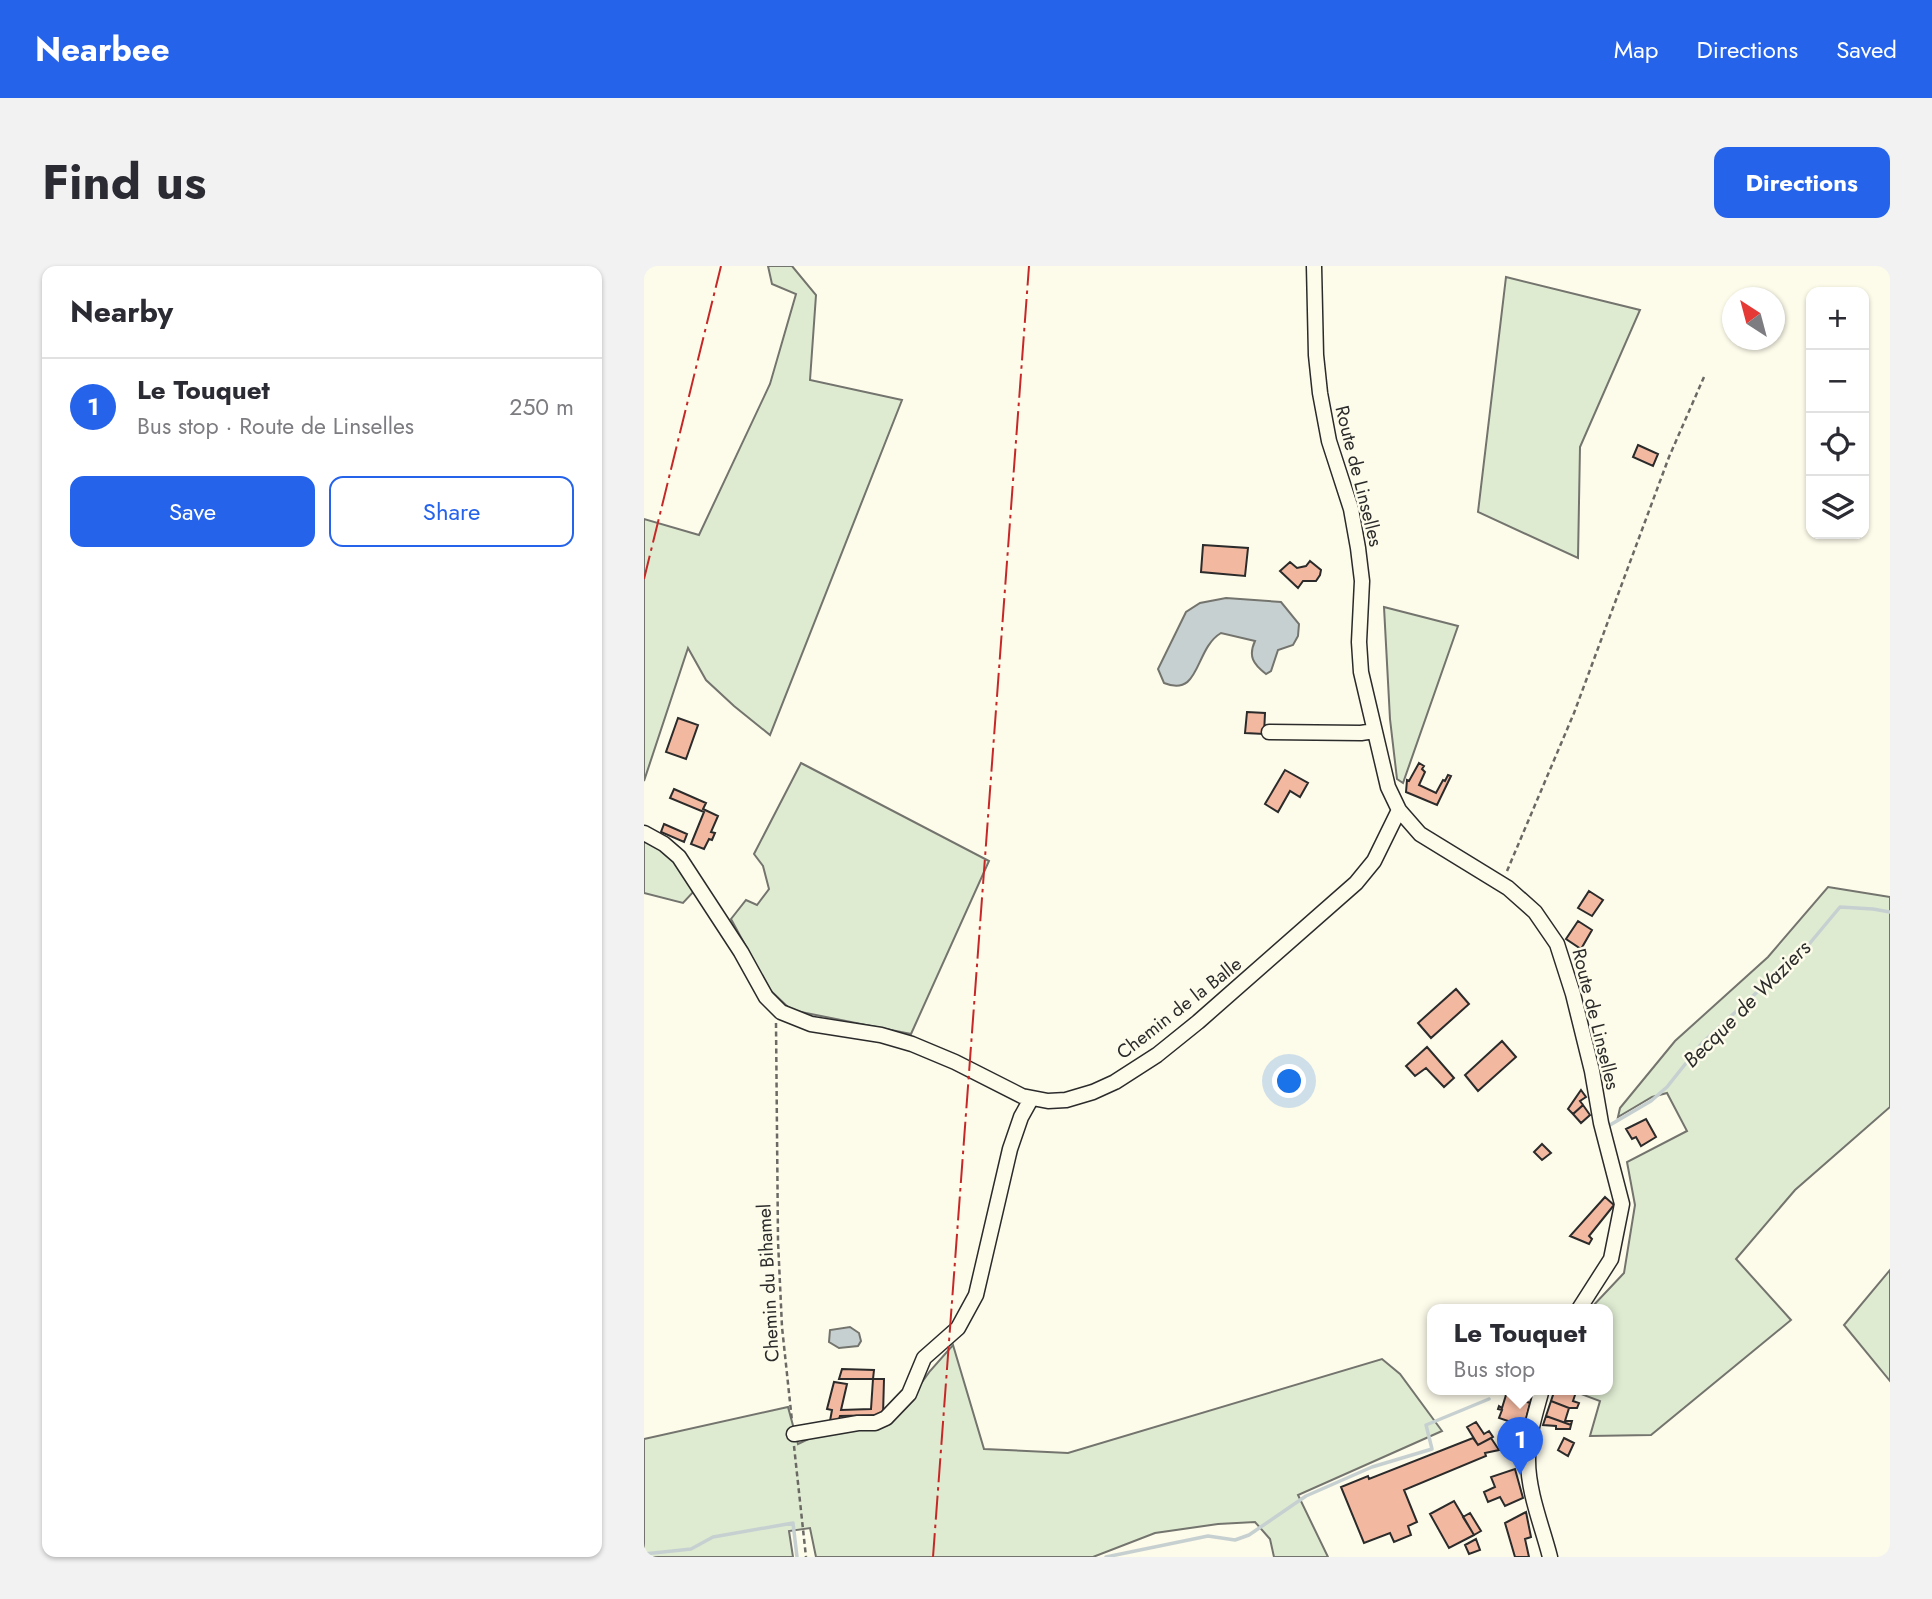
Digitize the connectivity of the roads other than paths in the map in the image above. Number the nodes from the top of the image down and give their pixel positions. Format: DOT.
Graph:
graph roads {
  1 [pos="1314,266"];
  2 [pos="1374,731"];
  3 [pos="1269,732"];
  4 [pos="1399,810"];
  5 [pos="644,833"];
  6 [pos="1031,1099"];
  7 [pos="1582,1304"];
  8 [pos="1540,1395"];
  9 [pos="794,1434"];
  10 [pos="1550,1557"];
  1 -- 2 [label="street, Route de Linselles"];
  2 -- 3 [label="street"];
  2 -- 4 [label="street, Route de Linselles"];
  4 -- 6 [label="street, Chemin de la Balle"];
  4 -- 7 [label="street, Route de Linselles"];
  5 -- 6 [label="street, Chemin de la Balle"];
  6 -- 9 [label="street"];
  8 -- 10 [label="street"];
}
